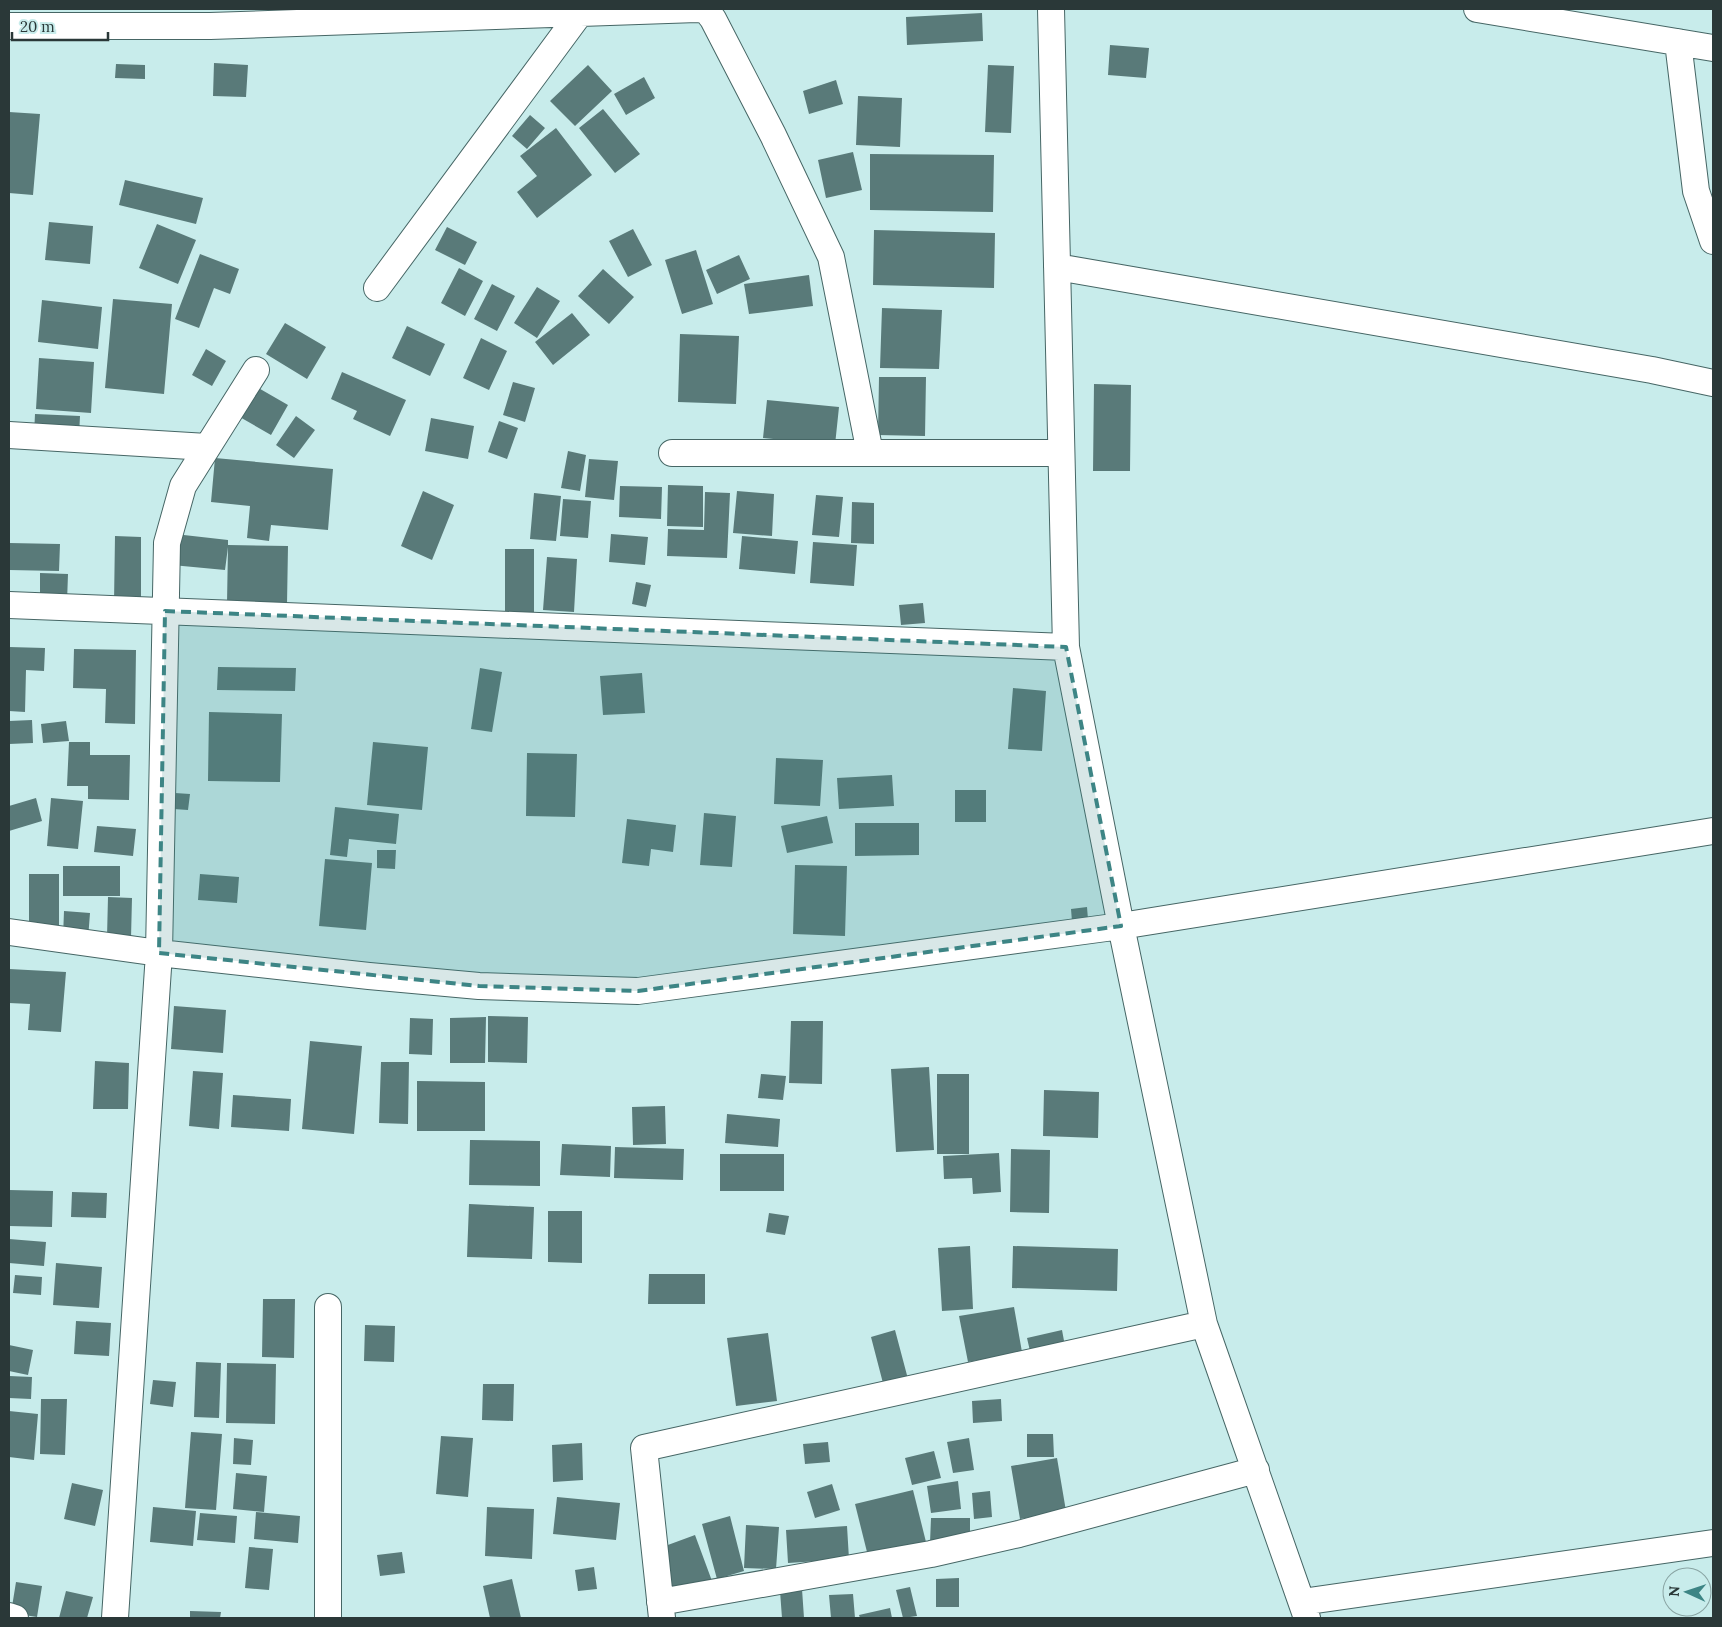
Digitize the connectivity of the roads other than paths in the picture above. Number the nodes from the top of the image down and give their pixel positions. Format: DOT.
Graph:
graph roads {
  1 [pos="1051,9"];
  2 [pos="1477,9"];
  3 [pos="580,13"];
  4 [pos="9,26"];
  5 [pos="1678,42"];
  6 [pos="1713,48"];
  7 [pos="1705,192"];
  8 [pos="1713,241"];
  9 [pos="1057,267"];
  10 [pos="377,288"];
  11 [pos="256,370"];
  12 [pos="1713,383"];
  13 [pos="9,435"];
  14 [pos="207,447"];
  15 [pos="672,453"];
  16 [pos="870,453"];
  17 [pos="1062,453"];
  18 [pos="9,605"];
  19 [pos="165,611"];
  20 [pos="1066,647"];
  21 [pos="1713,832"];
  22 [pos="1121,926"];
  23 [pos="9,932"];
  24 [pos="159,953"];
  25 [pos="328,1307"];
  26 [pos="1204,1324"];
  27 [pos="1256,1470"];
  28 [pos="1713,1543"];
  29 [pos="661,1610"];
  30 [pos="1304,1610"];
  31 [pos="9,1616"];
  32 [pos="15,1618"];
  33 [pos="115,1618"];
  34 [pos="328,1618"];
  1 -- 9 [label="street"];
  2 -- 5 [label="street"];
  3 -- 4 [label="street"];
  3 -- 10 [label="street"];
  3 -- 16 [label="street"];
  5 -- 6 [label="street"];
  5 -- 7 [label="street"];
  7 -- 8 [label="street"];
  9 -- 12 [label="street"];
  9 -- 17 [label="street"];
  11 -- 14 [label="street"];
  13 -- 14 [label="street"];
  14 -- 19 [label="street"];
  15 -- 16 [label="street"];
  16 -- 17 [label="street"];
  17 -- 20 [label="street"];
  18 -- 19 [label="street"];
  19 -- 20 [label="street"];
  19 -- 24 [label="street"];
  20 -- 22 [label="street"];
  21 -- 22 [label="street"];
  22 -- 24 [label="street"];
  22 -- 26 [label="street"];
  23 -- 24 [label="street"];
  24 -- 33 [label="street"];
  25 -- 34 [label="street"];
  26 -- 27 [label="street"];
  26 -- 29 [label="street"];
  27 -- 29 [label="street"];
  27 -- 30 [label="street"];
  28 -- 30 [label="street"];
  31 -- 32 [label="street"];
}
